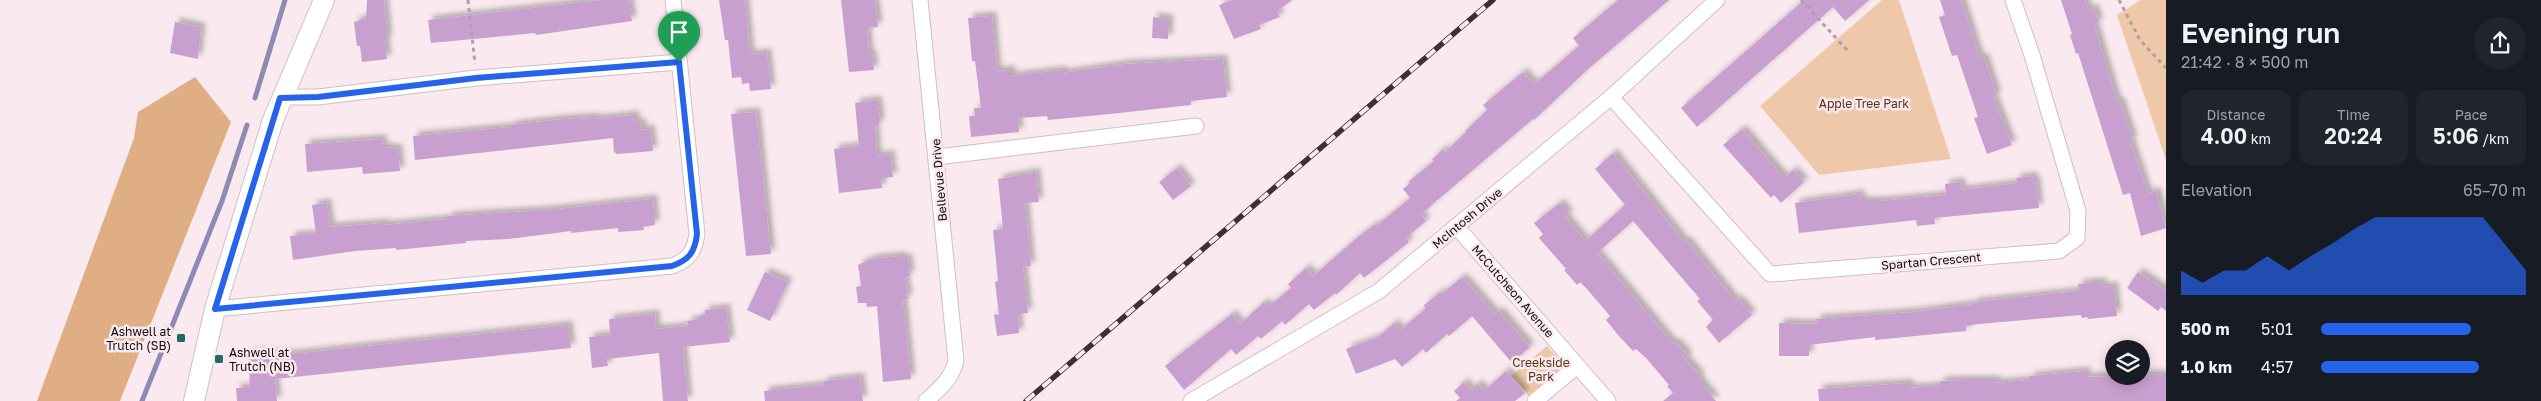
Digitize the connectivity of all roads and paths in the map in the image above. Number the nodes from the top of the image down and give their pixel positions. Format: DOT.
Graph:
graph roads {
  1 [pos="324,0"];
  2 [pos="468,0"];
  3 [pos="672,0"];
  4 [pos="920,0"];
  5 [pos="1718,0"];
  6 [pos="1801,0"];
  7 [pos="2013,0"];
  8 [pos="2119,0"];
  9 [pos="1847,50"];
  10 [pos="679,62"];
  11 [pos="2166,68"];
  12 [pos="476,78"];
  13 [pos="1611,97"];
  14 [pos="280,98"];
  15 [pos="1196,126"];
  16 [pos="938,157"];
  17 [pos="1456,226"];
  18 [pos="215,309"];
  19 [pos="1577,366"];
  20 [pos="194,401"];
  21 [pos="926,401"];
  22 [pos="1191,401"];
  23 [pos="1535,401"];
  24 [pos="1608,401"];
  1 -- 14 [label="street"];
  2 -- 12 [label="path"];
  3 -- 10 [label="street"];
  4 -- 16 [label="street, Bellevue Drive"];
  5 -- 13 [label="street, McIntosh Drive"];
  6 -- 9 [label="path"];
  7 -- 13 [label="street, Spartan Crescent"];
  8 -- 11 [label="path"];
  10 -- 12 [label="street"];
  10 -- 18 [label="street"];
  12 -- 14 [label="street"];
  13 -- 17 [label="street, McIntosh Drive"];
  14 -- 18 [label="street"];
  15 -- 16 [label="street"];
  16 -- 21 [label="street, Bellevue Drive"];
  17 -- 19 [label="street, McCutcheon Avenue"];
  17 -- 22 [label="street, McIntosh Drive"];
  18 -- 20 [label="street"];
  19 -- 23 [label="street"];
  19 -- 24 [label="street, McCutcheon Avenue"];
}
